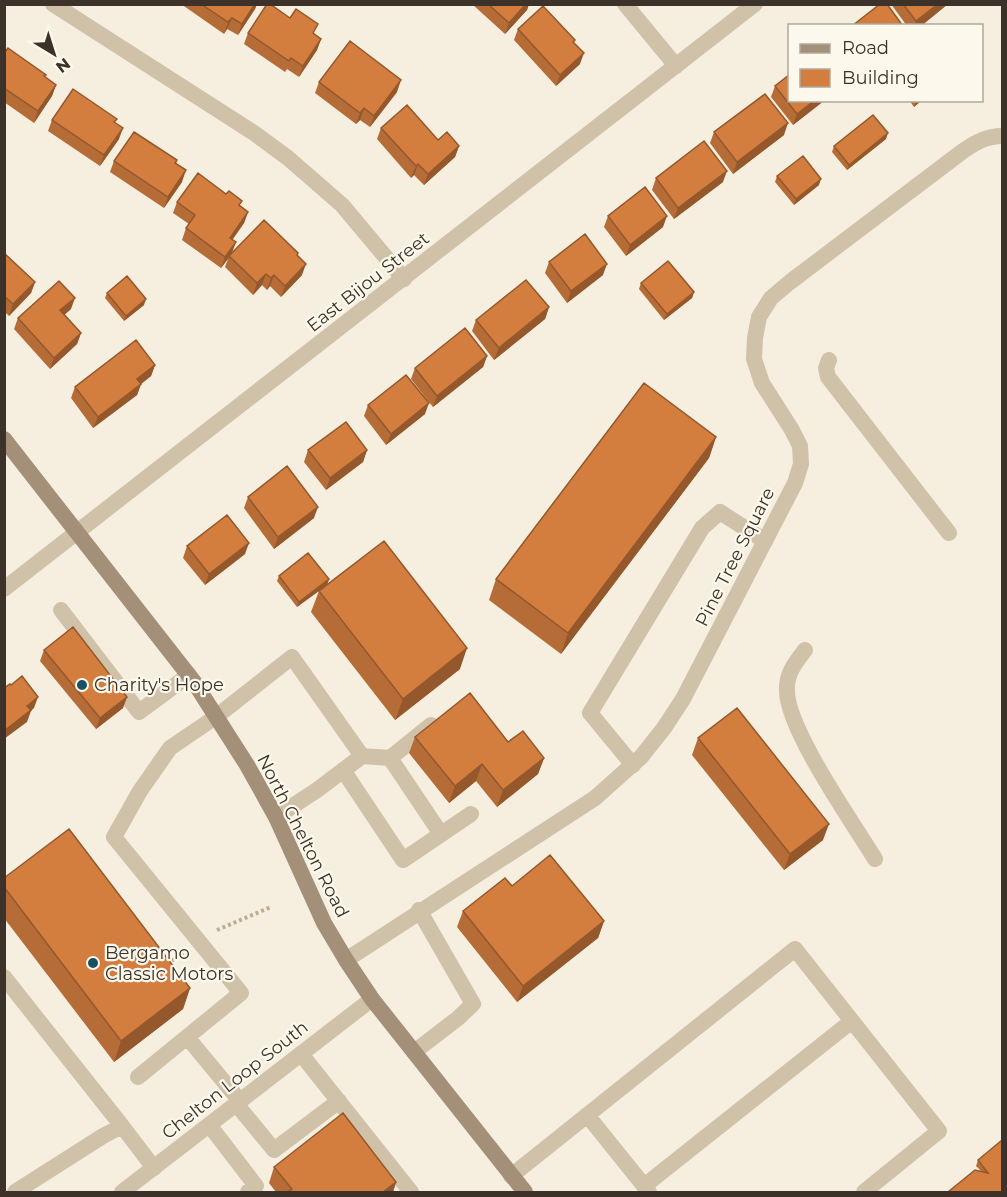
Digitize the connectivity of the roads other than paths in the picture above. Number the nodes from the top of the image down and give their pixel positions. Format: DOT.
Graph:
graph roads {
  1 [pos="53,4"];
  2 [pos="625,4"];
  3 [pos="755,4"];
  4 [pos="676,66"];
  5 [pos="1002,136"];
  6 [pos="404,279"];
  7 [pos="829,360"];
  8 [pos="4,439"];
  9 [pos="78,532"];
  10 [pos="949,533"];
  11 [pos="765,541"];
  12 [pos="4,589"];
  13 [pos="61,610"];
  14 [pos="805,650"];
  15 [pos="189,675"];
  16 [pos="217,716"];
  17 [pos="440,718"];
  18 [pos="362,756"];
  19 [pos="390,758"];
  20 [pos="633,765"];
  21 [pos="343,770"];
  22 [pos="471,814"];
  23 [pos="276,817"];
  24 [pos="441,834"];
  25 [pos="875,859"];
  26 [pos="419,910"];
  27 [pos="346,960"];
  28 [pos="4,977"];
  29 [pos="372,999"];
  30 [pos="852,1021"];
  31 [pos="187,1037"];
  32 [pos="414,1052"];
  33 [pos="301,1054"];
  34 [pos="138,1077"];
  35 [pos="339,1101"];
  36 [pos="238,1103"];
  37 [pos="587,1115"];
  38 [pos="122,1126"];
  39 [pos="210,1126"];
  40 [pos="154,1168"];
  41 [pos="511,1176"];
  42 [pos="646,1189"];
  43 [pos="15,1192"];
  44 [pos="122,1192"];
  45 [pos="248,1192"];
  46 [pos="411,1192"];
  47 [pos="525,1192"];
  48 [pos="864,1192"];
  1 -- 6 [label="street"];
  2 -- 4 [label="street"];
  3 -- 4 [label="street, East Bijou Street"];
  4 -- 6 [label="street, East Bijou Street"];
  5 -- 11 [label="street, Pine Tree Square"];
  6 -- 9 [label="street, East Bijou Street"];
  7 -- 10 [label="street"];
  8 -- 9 [label="main road, North Chelton Road"];
  9 -- 12 [label="street, East Bijou Street"];
  9 -- 15 [label="main road, North Chelton Road"];
  11 -- 20 [label="street, Pine Tree Square"];
  11 -- 20 [label="street"];
  13 -- 15 [label="street"];
  14 -- 25 [label="street"];
  15 -- 16 [label="main road, North Chelton Road"];
  16 -- 18 [label="street"];
  16 -- 23 [label="main road, North Chelton Road"];
  16 -- 31 [label="street"];
  17 -- 19 [label="street"];
  18 -- 19 [label="street"];
  18 -- 21 [label="street"];
  19 -- 24 [label="street"];
  20 -- 26 [label="street, Pine Tree Square"];
  21 -- 23 [label="street"];
  21 -- 24 [label="street"];
  22 -- 24 [label="street"];
  23 -- 27 [label="main road, North Chelton Road"];
  26 -- 27 [label="street, Pine Tree Square"];
  26 -- 32 [label="street"];
  27 -- 29 [label="main road, North Chelton Road"];
  28 -- 38 [label="street"];
  29 -- 32 [label="main road, North Chelton Road"];
  29 -- 33 [label="street, Chelton Loop South"];
  30 -- 37 [label="street"];
  30 -- 42 [label="street"];
  30 -- 48 [label="street"];
  31 -- 34 [label="street"];
  31 -- 36 [label="street"];
  32 -- 41 [label="main road, North Chelton Road"];
  33 -- 35 [label="street"];
  33 -- 36 [label="street, Chelton Loop South"];
  35 -- 36 [label="street"];
  35 -- 46 [label="street"];
  36 -- 39 [label="street, Chelton Loop South"];
  37 -- 41 [label="street"];
  37 -- 42 [label="street"];
  38 -- 40 [label="street"];
  38 -- 43 [label="street"];
  39 -- 40 [label="street, Chelton Loop South"];
  39 -- 45 [label="street"];
  40 -- 44 [label="street, Chelton Loop South"];
  41 -- 47 [label="main road, North Chelton Road"];
}
